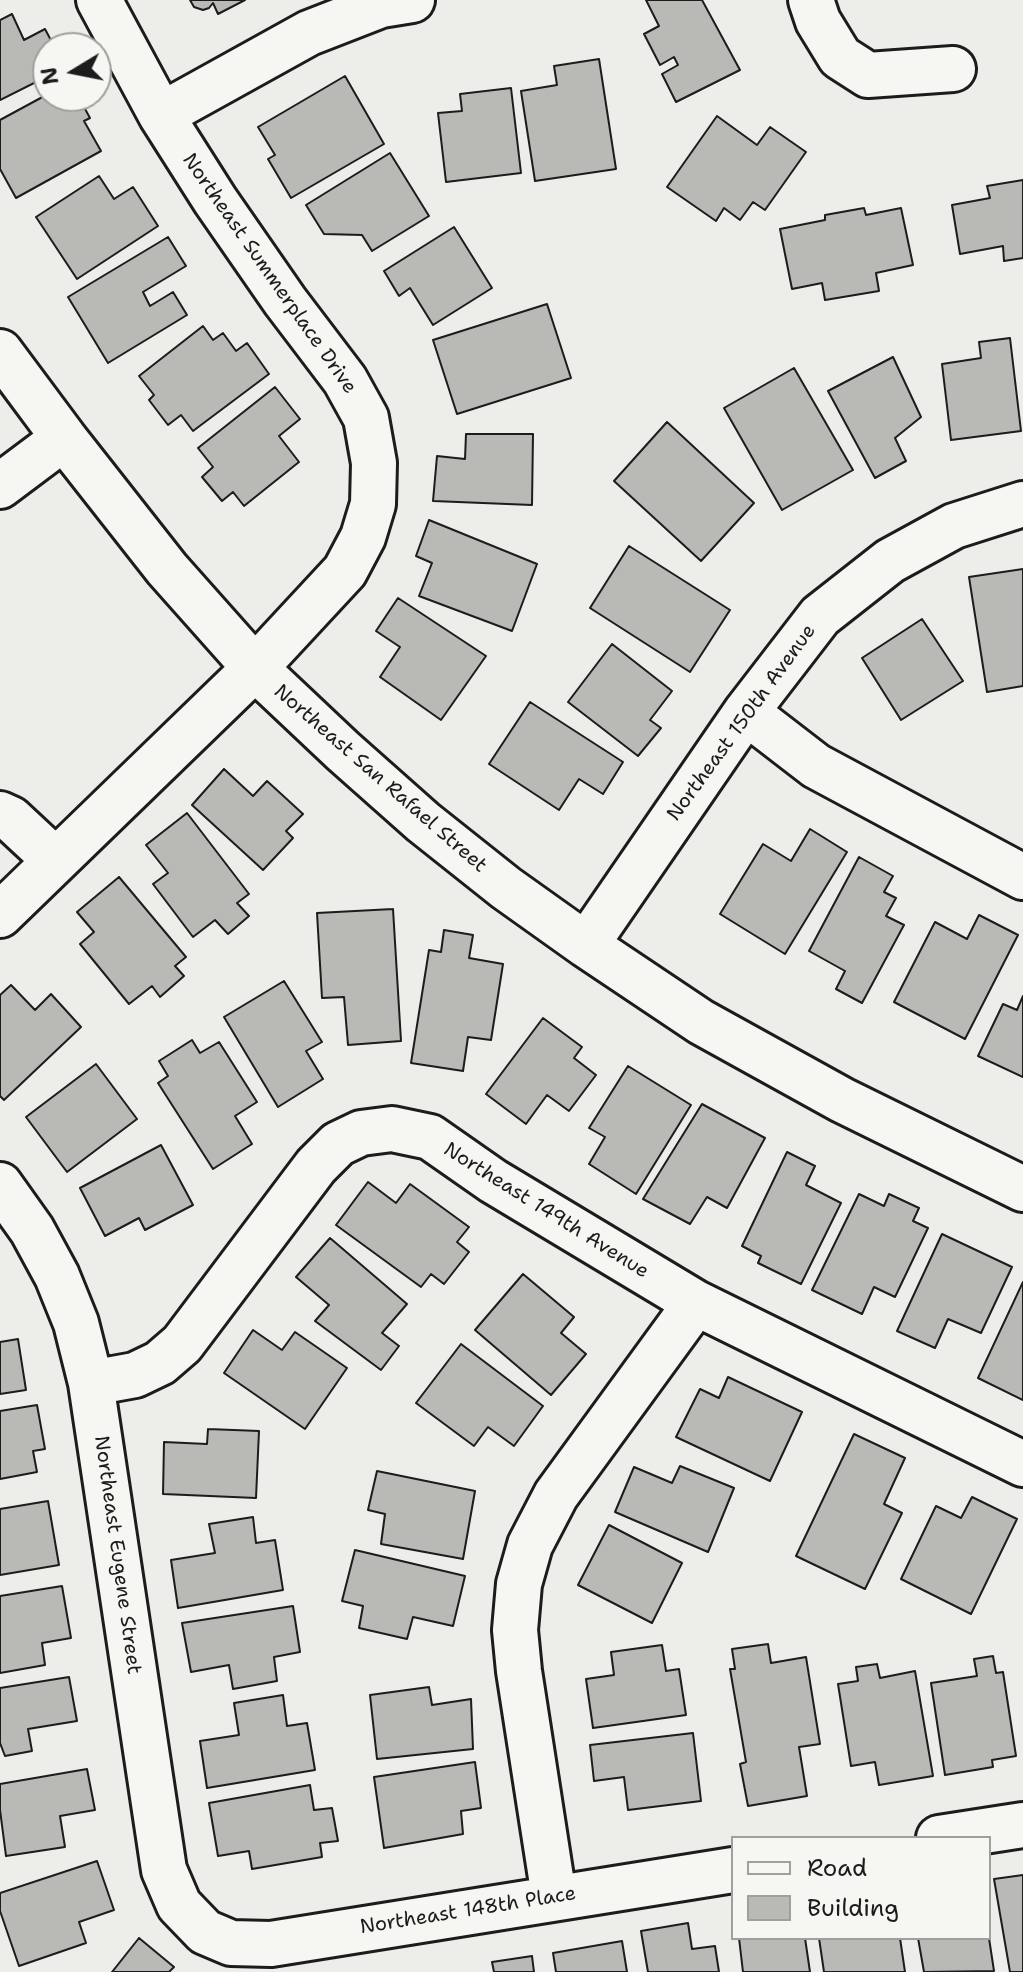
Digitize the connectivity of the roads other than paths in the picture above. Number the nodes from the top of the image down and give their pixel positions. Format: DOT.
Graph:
graph roads {
  1 [pos="99,0"];
  2 [pos="412,0"];
  3 [pos="811,0"];
  4 [pos="953,69"];
  5 [pos="161,115"];
  6 [pos="0,352"];
  7 [pos="64,438"];
  8 [pos="0,486"];
  9 [pos="1023,504"];
  10 [pos="255,668"];
  11 [pos="746,712"];
  12 [pos="0,814"];
  13 [pos="55,860"];
  14 [pos="1023,877"];
  15 [pos="0,915"];
  16 [pos="586,945"];
  17 [pos="0,1185"];
  18 [pos="1023,1189"];
  19 [pos="696,1303"];
  20 [pos="91,1383"];
  21 [pos="1023,1464"];
  22 [pos="1023,1825"];
  23 [pos="952,1836"];
  24 [pos="731,1870"];
  25 [pos="554,1897"];
  26 [pos="205,1932"];
  1 -- 5 [label="street, Northeast Summerplace Drive"];
  2 -- 5 [label="street"];
  3 -- 4 [label="street"];
  5 -- 10 [label="street, Northeast Summerplace Drive"];
  6 -- 7 [label="street, Northeast San Rafael Street"];
  7 -- 8 [label="street"];
  7 -- 10 [label="street, Northeast San Rafael Street"];
  9 -- 11 [label="street, Northeast 150th Avenue"];
  10 -- 13 [label="street"];
  10 -- 16 [label="street, Northeast San Rafael Street"];
  11 -- 14 [label="street"];
  11 -- 16 [label="street, Northeast 150th Avenue"];
  12 -- 13 [label="street"];
  13 -- 15 [label="street"];
  16 -- 18 [label="street, Northeast San Rafael Street"];
  17 -- 20 [label="street, Northeast Eugene Street"];
  19 -- 20 [label="street, Northeast 149th Avenue"];
  19 -- 21 [label="street, Northeast 149th Avenue"];
  19 -- 25 [label="street"];
  20 -- 26 [label="street, Northeast Eugene Street"];
  22 -- 23 [label="street"];
  24 -- 25 [label="street, Northeast 148th Place"];
  25 -- 26 [label="street, Northeast 148th Place"];
}
